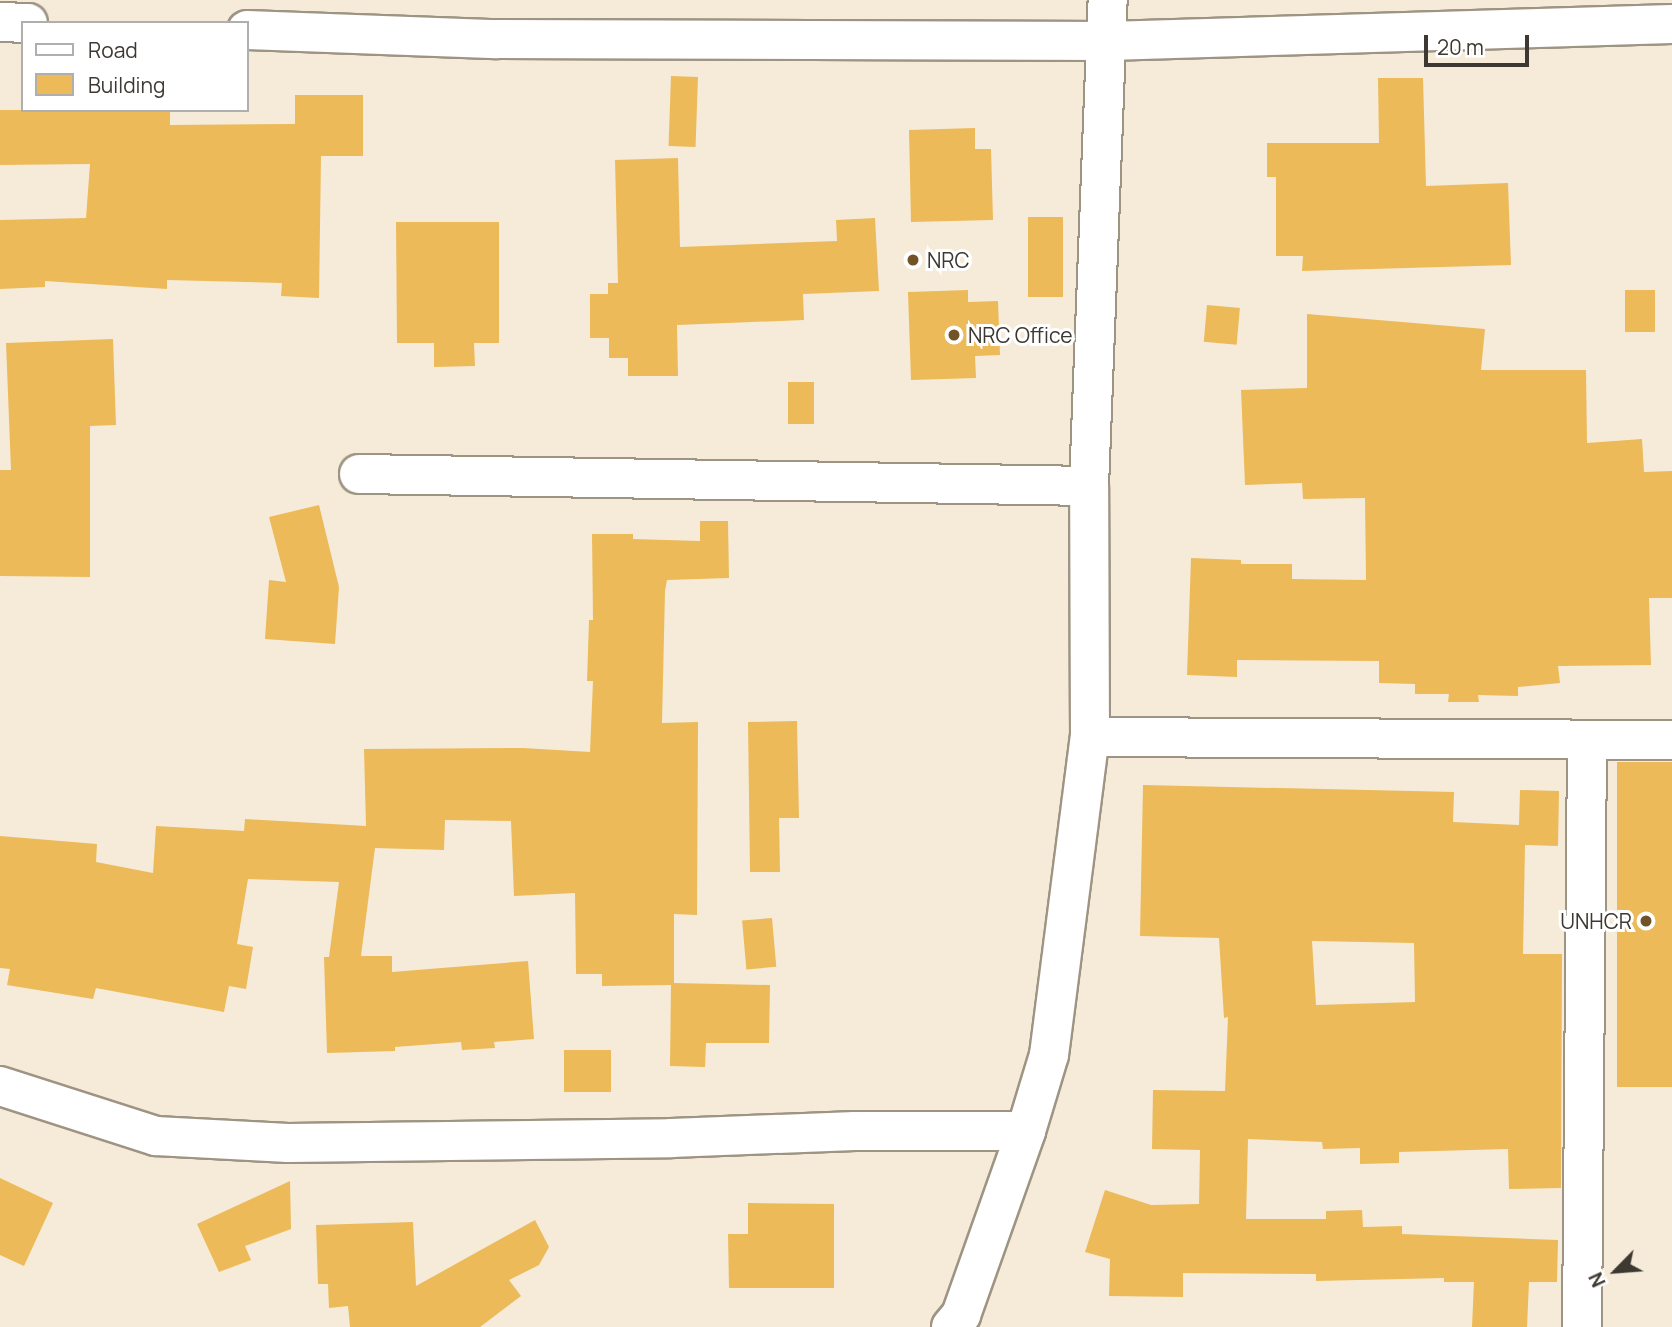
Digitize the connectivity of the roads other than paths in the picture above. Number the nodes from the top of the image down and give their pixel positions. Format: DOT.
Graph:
graph roads {
  1 [pos="1108,0"];
  2 [pos="0,22"];
  3 [pos="21,23"];
  4 [pos="1672,24"];
  5 [pos="248,30"];
  6 [pos="1108,41"];
  7 [pos="359,474"];
  8 [pos="1089,486"];
  9 [pos="1090,737"];
  10 [pos="1587,740"];
  11 [pos="1672,740"];
  12 [pos="0,1086"];
  13 [pos="1026,1131"];
  14 [pos="951,1327"];
  15 [pos="1582,1327"];
  1 -- 6 [label="street"];
  2 -- 3 [label="street"];
  4 -- 6 [label="street"];
  5 -- 6 [label="street"];
  6 -- 8 [label="street"];
  7 -- 8 [label="street"];
  8 -- 9 [label="street"];
  9 -- 10 [label="street"];
  9 -- 13 [label="street"];
  10 -- 11 [label="street"];
  10 -- 15 [label="street"];
  12 -- 13 [label="street"];
  13 -- 14 [label="street"];
}
